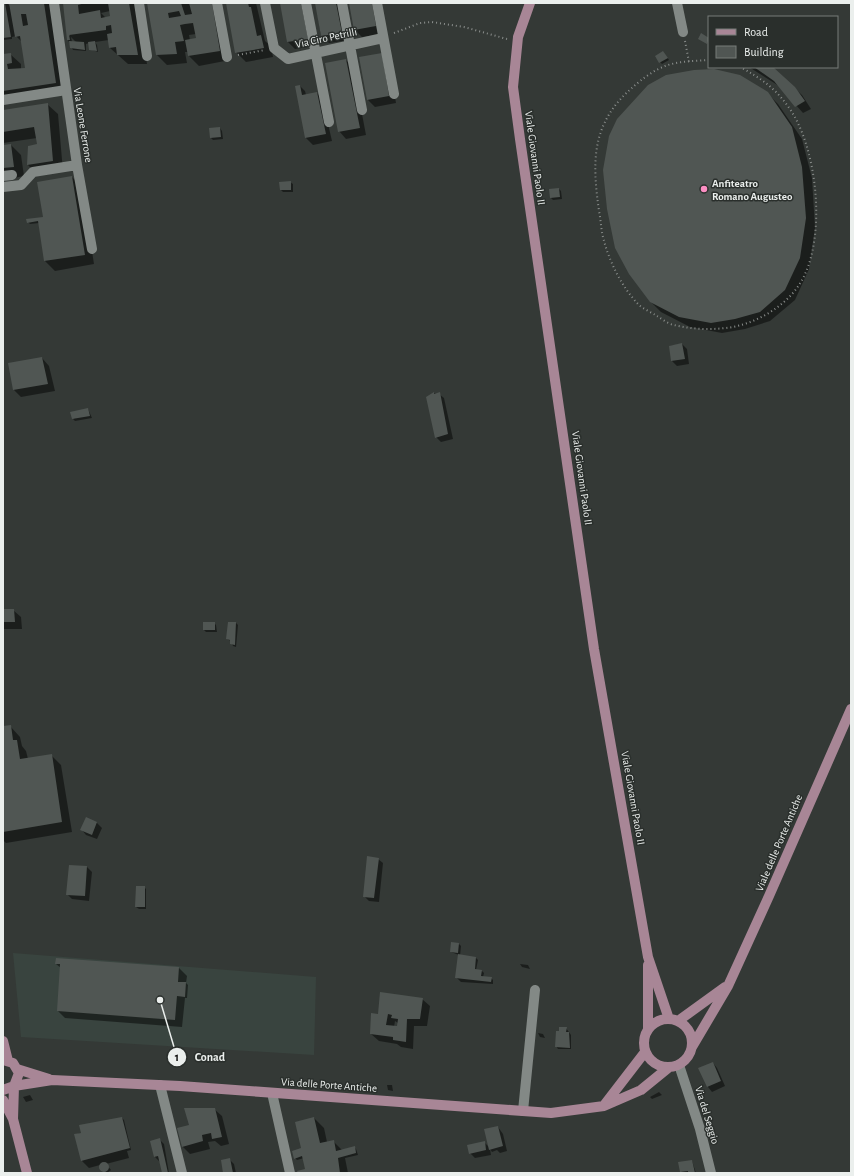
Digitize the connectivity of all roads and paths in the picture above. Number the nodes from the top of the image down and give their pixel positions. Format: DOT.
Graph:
graph roads {
  1 [pos="54,3"];
  2 [pos="139,3"];
  3 [pos="217,3"];
  4 [pos="265,3"];
  5 [pos="306,3"];
  6 [pos="342,3"];
  7 [pos="377,3"];
  8 [pos="530,3"];
  9 [pos="678,3"];
  10 [pos="683,32"];
  11 [pos="384,38"];
  12 [pos="518,42"];
  13 [pos="350,45"];
  14 [pos="274,48"];
  15 [pos="315,53"];
  16 [pos="147,56"];
  17 [pos="227,58"];
  18 [pos="708,60"];
  19 [pos="689,62"];
  20 [pos="742,68"];
  21 [pos="66,90"];
  22 [pos="394,94"];
  23 [pos="3,100"];
  24 [pos="362,110"];
  25 [pos="329,122"];
  26 [pos="78,164"];
  27 [pos="3,187"];
  28 [pos="92,249"];
  29 [pos="851,709"];
  30 [pos="648,957"];
  31 [pos="728,986"];
  32 [pos="536,990"];
  33 [pos="673,1020"];
  34 [pos="648,1029"];
  35 [pos="3,1041"];
  36 [pos="692,1047"];
  37 [pos="645,1052"];
  38 [pos="6,1060"];
  39 [pos="679,1065"];
  40 [pos="668,1068"];
  41 [pos="17,1069"];
  42 [pos="52,1080"];
  43 [pos="160,1085"];
  44 [pos="14,1086"];
  45 [pos="3,1090"];
  46 [pos="272,1093"];
  47 [pos="3,1100"];
  48 [pos="604,1106"];
  49 [pos="523,1111"];
  50 [pos="14,1119"];
  51 [pos="27,1173"];
  52 [pos="182,1173"];
  53 [pos="290,1173"];
  54 [pos="711,1173"];
  1 -- 21 [label="street, Via Leone Ferrone"];
  2 -- 16 [label="street"];
  3 -- 17 [label="street"];
  4 -- 14 [label="street"];
  5 -- 15 [label="street"];
  6 -- 13 [label="street"];
  7 -- 11 [label="street"];
  8 -- 12 [label="main road, Viale Giovanni Paolo II"];
  9 -- 10 [label="street"];
  10 -- 19 [label="path"];
  11 -- 12 [label="path"];
  11 -- 13 [label="street, Via Ciro Petrilli"];
  11 -- 22 [label="street"];
  12 -- 30 [label="main road, Viale Giovanni Paolo II"];
  13 -- 15 [label="street, Via Ciro Petrilli"];
  13 -- 24 [label="street"];
  14 -- 15 [label="street, Via Ciro Petrilli"];
  14 -- 17 [label="path"];
  15 -- 25 [label="street"];
  18 -- 19 [label="path"];
  19 -- 20 [label="path"];
  21 -- 23 [label="street"];
  21 -- 26 [label="street, Via Leone Ferrone"];
  26 -- 27 [label="street"];
  26 -- 28 [label="street, Via Leone Ferrone"];
  29 -- 31 [label="main road, Viale delle Porte Antiche"];
  30 -- 33 [label="main road"];
  30 -- 34 [label="main road"];
  31 -- 33 [label="main road"];
  31 -- 36 [label="main road, Viale delle Porte Antiche"];
  32 -- 49 [label="street"];
  33 -- 34 [label="main road"];
  33 -- 36 [label="main road"];
  34 -- 37 [label="main road"];
  35 -- 38 [label="main road"];
  36 -- 39 [label="main road"];
  37 -- 40 [label="main road"];
  37 -- 48 [label="main road"];
  38 -- 41 [label="main road"];
  39 -- 40 [label="main road"];
  39 -- 54 [label="street, Via del Seggio"];
  40 -- 48 [label="main road, Via delle Porte Antiche"];
  41 -- 42 [label="main road"];
  41 -- 44 [label="main road"];
  42 -- 43 [label="main road, Via delle Porte Antiche"];
  42 -- 44 [label="main road"];
  43 -- 46 [label="main road, Via delle Porte Antiche"];
  43 -- 52 [label="street"];
  44 -- 45 [label="main road"];
  44 -- 50 [label="main road"];
  46 -- 49 [label="main road, Via delle Porte Antiche"];
  46 -- 53 [label="street"];
  47 -- 50 [label="main road"];
  48 -- 49 [label="main road, Via delle Porte Antiche"];
  50 -- 51 [label="main road"];
}
